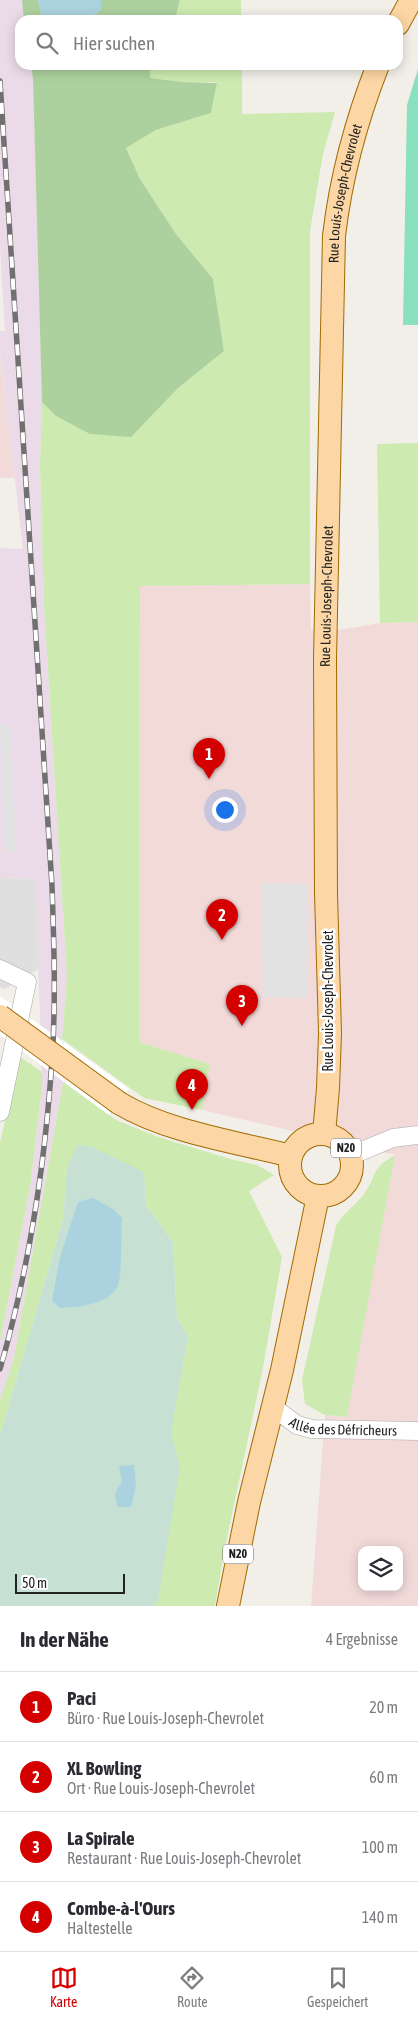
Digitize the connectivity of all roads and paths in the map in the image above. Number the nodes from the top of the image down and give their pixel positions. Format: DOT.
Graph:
graph roads {
  1 [pos="411,0"];
  2 [pos="403,15"];
  3 [pos="376,70"];
  4 [pos="0,969"];
  5 [pos="0,1016"];
  6 [pos="6,1050"];
  7 [pos="0,1112"];
  8 [pos="324,1134"];
  9 [pos="418,1135"];
  10 [pos="291,1156"];
  11 [pos="350,1156"];
  12 [pos="318,1196"];
  13 [pos="274,1408"];
  14 [pos="418,1431"];
  15 [pos="228,1606"];
  1 -- 2 [label="main road"];
  3 -- 8 [label="main road, Rue Louis-Joseph-Chevrolet / N20"];
  4 -- 6 [label="street"];
  5 -- 10 [label="main road, bridge"];
  6 -- 7 [label="street"];
  8 -- 10 [label="main road, N20"];
  8 -- 11 [label="main road, N20"];
  9 -- 11 [label="street"];
  10 -- 12 [label="main road"];
  11 -- 12 [label="main road, N20"];
  12 -- 13 [label="main road, N20"];
  13 -- 14 [label="street, Allée des Défricheurs"];
  13 -- 15 [label="main road, N20"];
}
